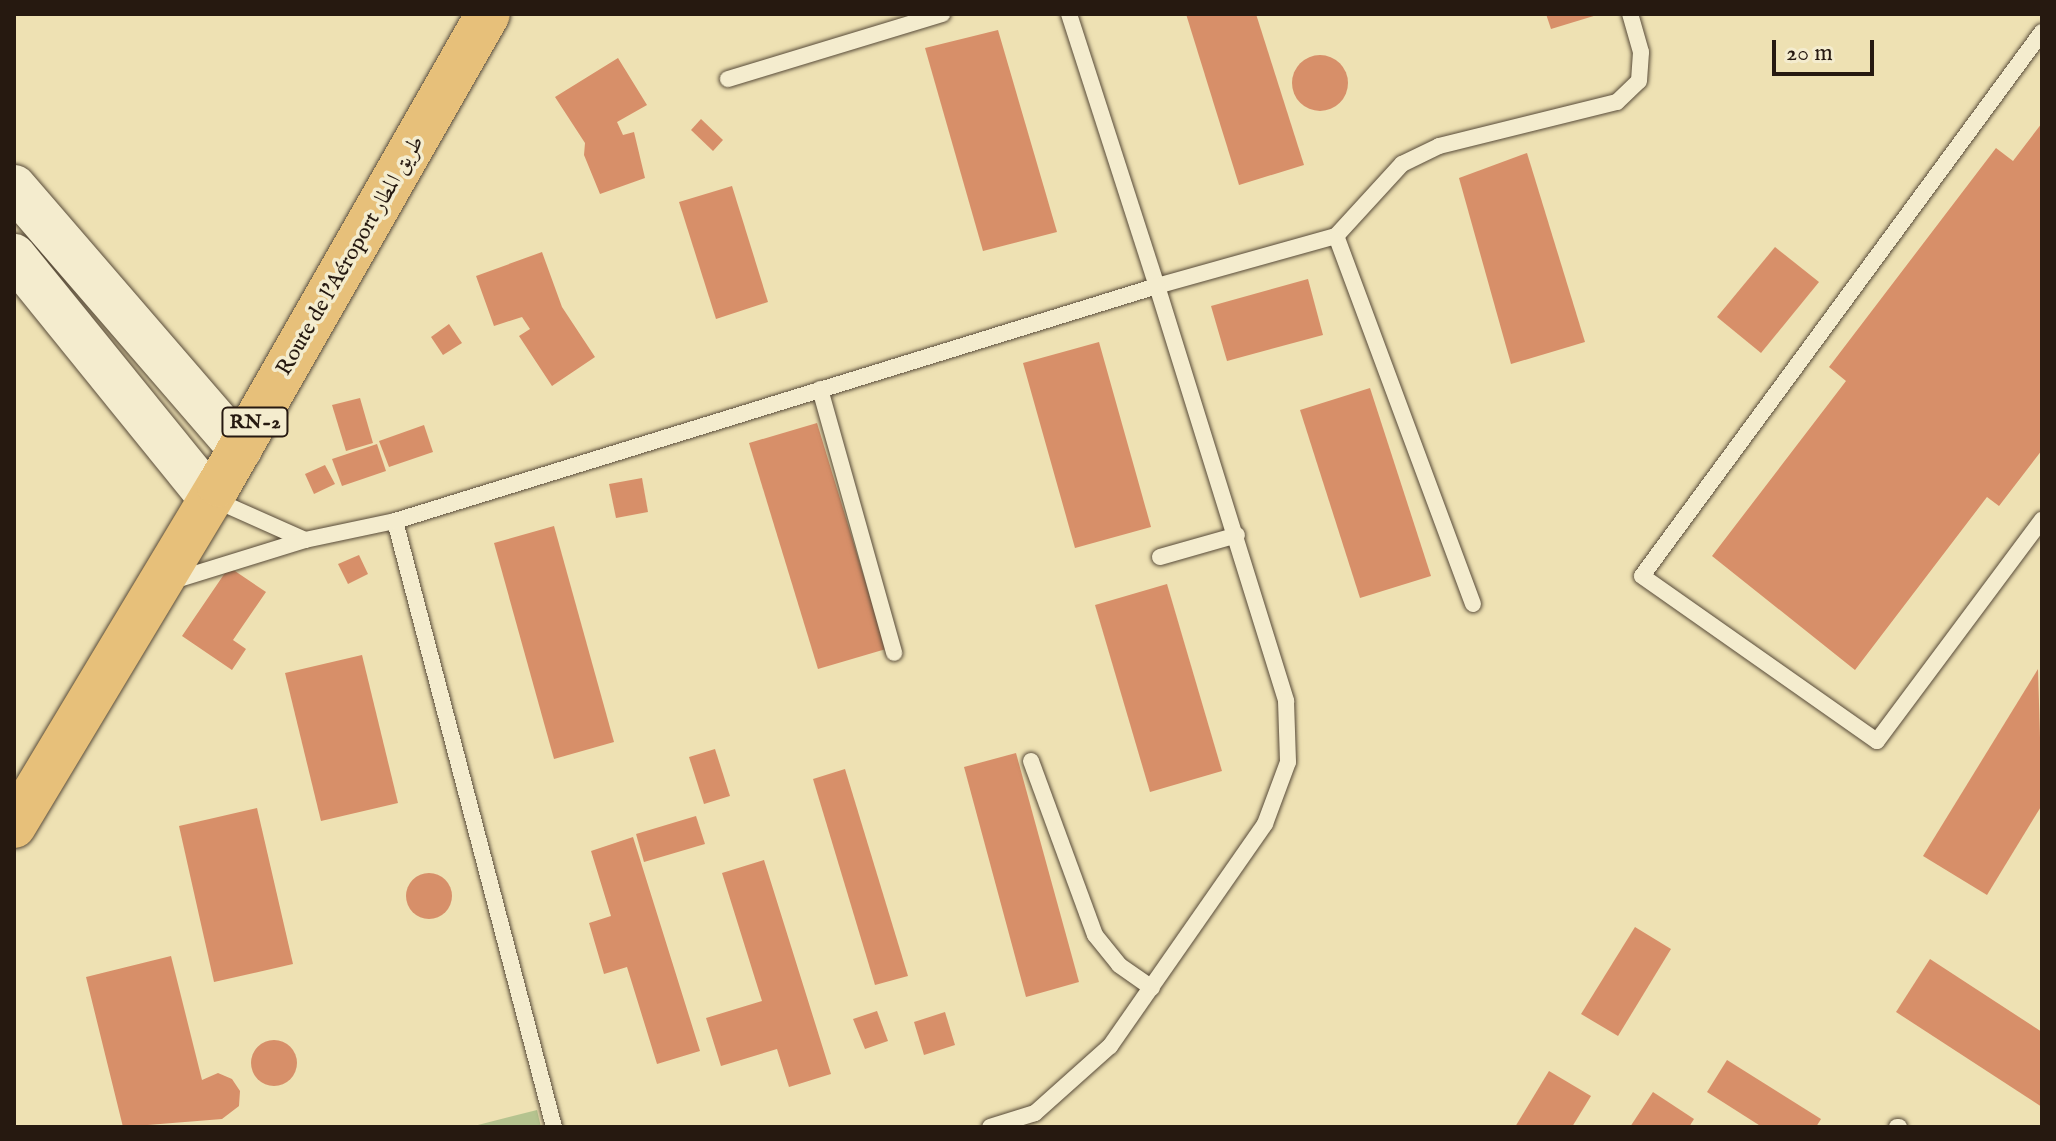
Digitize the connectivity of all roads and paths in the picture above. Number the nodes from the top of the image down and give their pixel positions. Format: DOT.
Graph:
graph roads {
  1 [pos="488,14"];
  2 [pos="942,14"];
  3 [pos="1069,14"];
  4 [pos="1630,14"];
  5 [pos="2042,32"];
  6 [pos="728,79"];
  7 [pos="14,187"];
  8 [pos="1336,236"];
  9 [pos="14,256"];
  10 [pos="1157,286"];
  11 [pos="820,389"];
  12 [pos="240,449"];
  13 [pos="210,498"];
  14 [pos="2042,520"];
  15 [pos="395,521"];
  16 [pos="1237,535"];
  17 [pos="305,540"];
  18 [pos="1160,557"];
  19 [pos="160,584"];
  20 [pos="1473,604"];
  21 [pos="894,653"];
  22 [pos="1031,761"];
  23 [pos="14,826"];
  24 [pos="1152,988"];
  25 [pos="554,1127"];
  26 [pos="990,1127"];
  1 -- 12 [label="main road, Route de l'Aéroport طريق المطار / RN-2"];
  2 -- 6 [label="lane"];
  3 -- 10 [label="lane"];
  4 -- 8 [label="lane"];
  5 -- 14 [label="lane"];
  7 -- 12 [label="main road"];
  8 -- 10 [label="lane"];
  8 -- 20 [label="lane"];
  9 -- 13 [label="main road"];
  10 -- 11 [label="lane"];
  10 -- 16 [label="lane"];
  11 -- 15 [label="lane"];
  11 -- 21 [label="lane"];
  12 -- 13 [label="main road, Route de l'Aéroport طريق المطار / RN-2"];
  13 -- 17 [label="lane"];
  13 -- 19 [label="main road, Route de l'Aéroport طريق المطار / RN-2"];
  15 -- 17 [label="lane"];
  15 -- 25 [label="lane"];
  16 -- 18 [label="lane"];
  16 -- 24 [label="lane"];
  17 -- 19 [label="lane"];
  19 -- 23 [label="main road, Route de l'Aéroport طريق المطار / RN-2"];
  22 -- 24 [label="lane"];
  24 -- 26 [label="lane"];
}
